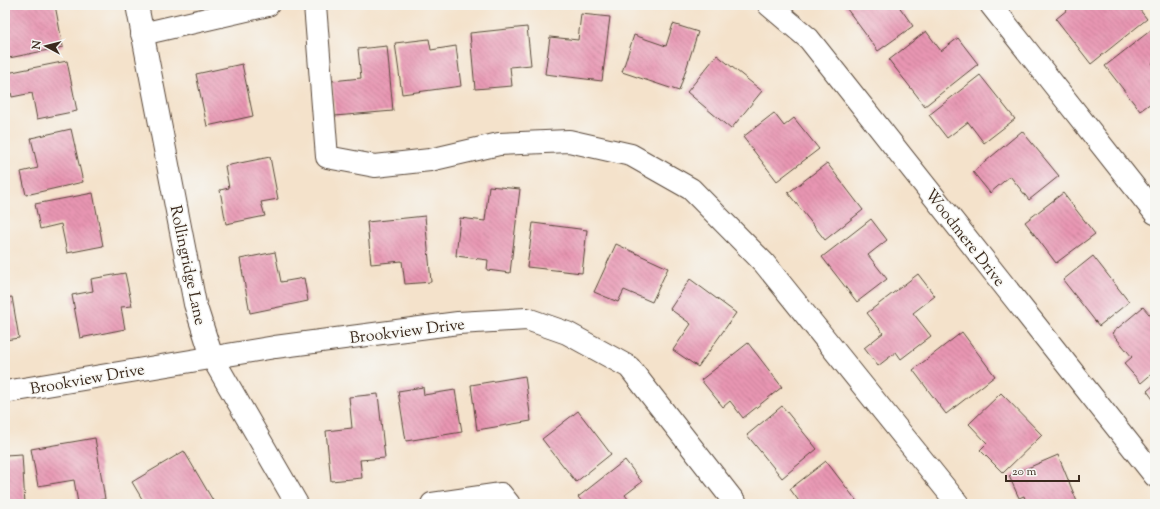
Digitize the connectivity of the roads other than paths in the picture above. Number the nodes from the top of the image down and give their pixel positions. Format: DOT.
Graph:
graph roads {
  1 [pos="137,5"];
  2 [pos="268,5"];
  3 [pos="315,5"];
  4 [pos="769,5"];
  5 [pos="991,5"];
  6 [pos="142,34"];
  7 [pos="1155,213"];
  8 [pos="212,357"];
  9 [pos="5,392"];
  10 [pos="1155,476"];
  11 [pos="298,504"];
  12 [pos="432,504"];
  13 [pos="509,504"];
  14 [pos="736,504"];
  15 [pos="958,504"];
  1 -- 6 [label="street, Rollingridge Lane"];
  2 -- 6 [label="street"];
  3 -- 15 [label="street"];
  4 -- 10 [label="street, Woodmere Drive"];
  5 -- 7 [label="street"];
  6 -- 8 [label="street, Rollingridge Lane"];
  8 -- 9 [label="street, Brookview Drive"];
  8 -- 11 [label="street, Rollingridge Lane"];
  8 -- 14 [label="street, Brookview Drive"];
  12 -- 13 [label="street"];
}
